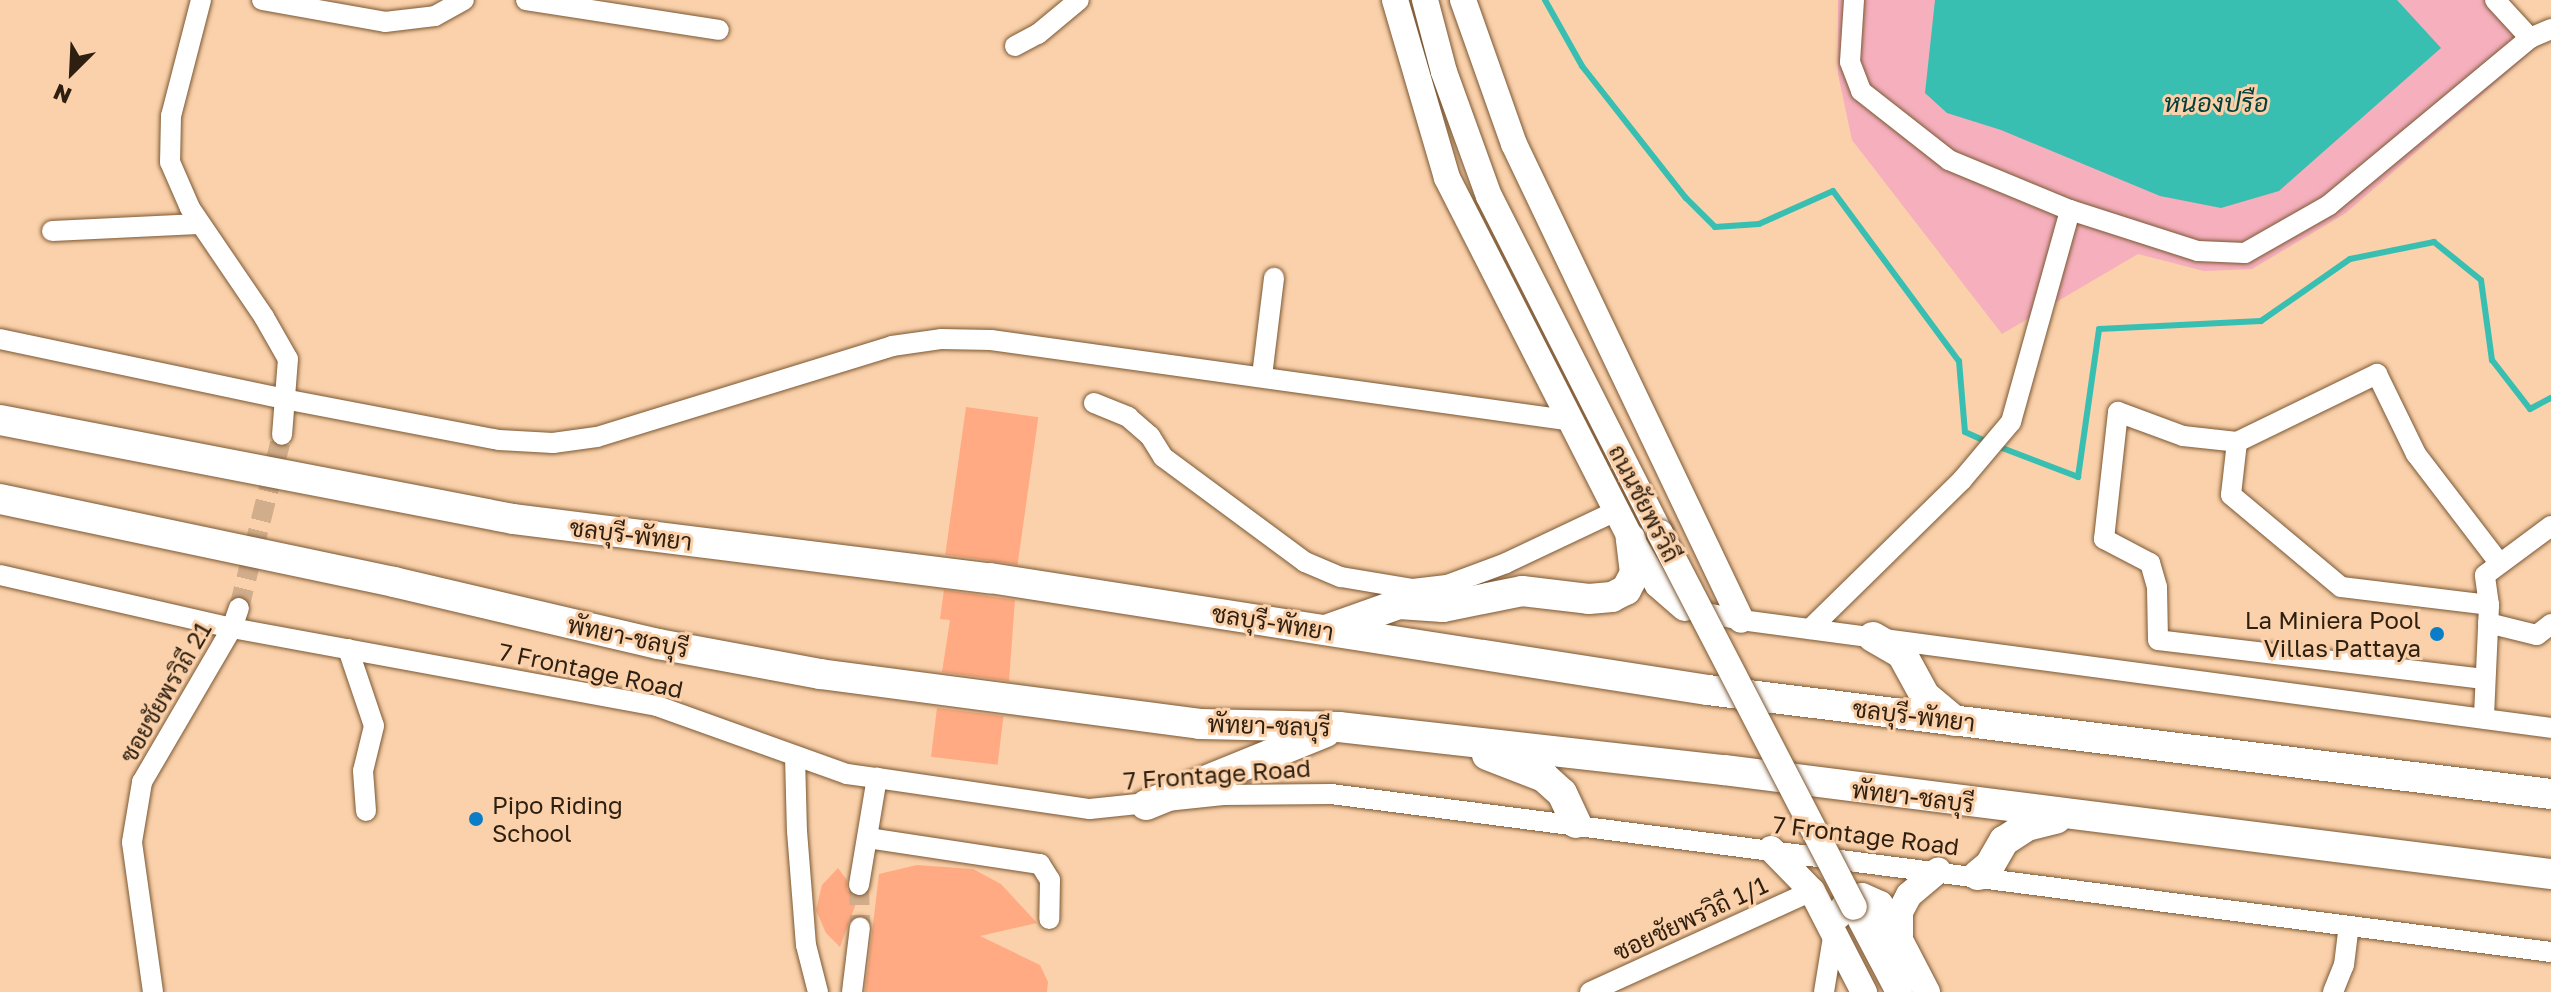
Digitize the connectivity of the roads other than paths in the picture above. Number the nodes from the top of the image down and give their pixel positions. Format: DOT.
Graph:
graph roads {
  1 [pos="201,0"];
  2 [pos="262,0"];
  3 [pos="464,0"];
  4 [pos="526,0"];
  5 [pos="1079,0"];
  6 [pos="1395,0"];
  7 [pos="1425,0"];
  8 [pos="1463,0"];
  9 [pos="1854,0"];
  10 [pos="2495,0"];
  11 [pos="2551,29"];
  12 [pos="719,30"];
  13 [pos="2530,38"];
  14 [pos="1015,46"];
  15 [pos="2070,210"];
  16 [pos="199,224"];
  17 [pos="52,231"];
  18 [pos="1274,278"];
  19 [pos="0,339"];
  20 [pos="1262,376"];
  21 [pos="284,399"];
  22 [pos="1094,403"];
  23 [pos="0,420"];
  24 [pos="1573,421"];
  25 [pos="282,435"];
  26 [pos="2237,442"];
  27 [pos="0,499"];
  28 [pos="1618,510"];
  29 [pos="2551,526"];
  30 [pos="1646,536"];
  31 [pos="2500,564"];
  32 [pos="0,575"];
  33 [pos="239,608"];
  34 [pos="1684,608"];
  35 [pos="2489,614"];
  36 [pos="1741,620"];
  37 [pos="2551,624"];
  38 [pos="232,628"];
  39 [pos="1810,629"];
  40 [pos="1324,631"];
  41 [pos="1873,637"];
  42 [pos="348,649"];
  43 [pos="2484,679"];
  44 [pos="2484,716"];
  45 [pos="1955,721"];
  46 [pos="1339,727"];
  47 [pos="2551,728"];
  48 [pos="1447,740"];
  49 [pos="795,756"];
  50 [pos="877,778"];
  51 [pos="2551,794"];
  52 [pos="1146,805"];
  53 [pos="366,811"];
  54 [pos="2070,816"];
  55 [pos="1576,823"];
  56 [pos="868,838"];
  57 [pos="1771,849"];
  58 [pos="1938,871"];
  59 [pos="2551,874"];
  60 [pos="1978,875"];
  61 [pos="859,885"];
  62 [pos="1812,891"];
  63 [pos="1049,919"];
  64 [pos="2349,926"];
  65 [pos="860,927"];
  66 [pos="1834,931"];
  67 [pos="1900,940"];
  68 [pos="2551,952"];
  69 [pos="153,992"];
  70 [pos="818,992"];
  71 [pos="852,992"];
  72 [pos="1590,992"];
  73 [pos="1824,992"];
  74 [pos="1864,992"];
  75 [pos="1899,992"];
  76 [pos="1927,992"];
  77 [pos="2333,992"];
  1 -- 16 [label="street"];
  2 -- 3 [label="street"];
  4 -- 12 [label="street"];
  5 -- 14 [label="street"];
  6 -- 24 [label="main road, ถนนชัยพรวิถี"];
  7 -- 30 [label="main road, ถนนชัยพรวิถี"];
  8 -- 36 [label="main road, ถนนชัยพรวิถี"];
  9 -- 15 [label="street"];
  10 -- 13 [label="street"];
  11 -- 13 [label="street"];
  13 -- 15 [label="street"];
  15 -- 39 [label="street"];
  16 -- 17 [label="street"];
  16 -- 21 [label="street"];
  18 -- 20 [label="street"];
  19 -- 21 [label="street"];
  20 -- 21 [label="street"];
  20 -- 24 [label="street"];
  21 -- 25 [label="street"];
  22 -- 28 [label="street"];
  23 -- 40 [label="highway, ชลบุรี-พัทยา"];
  24 -- 28 [label="main road, ถนนชัยพรวิถี"];
  26 -- 31 [label="street"];
  26 -- 35 [label="street"];
  26 -- 43 [label="street"];
  27 -- 46 [label="highway, พัทยา-ชลบุรี"];
  28 -- 30 [label="main road, ถนนชัยพรวิถี"];
  29 -- 31 [label="street"];
  30 -- 34 [label="main road, ถนนชัยพรวิถี"];
  30 -- 40 [label="highway"];
  30 -- 75 [label="main road, ถนนชัยพรวิถี, bridge"];
  31 -- 35 [label="street"];
  32 -- 38 [label="street, 7 Frontage Road"];
  33 -- 38 [label="street, ซอยชัยพรวิถี 21"];
  34 -- 36 [label="street"];
  35 -- 37 [label="street"];
  35 -- 43 [label="street"];
  36 -- 39 [label="street"];
  38 -- 42 [label="street, 7 Frontage Road"];
  38 -- 69 [label="street, ซอยชัยพรวิถี 21"];
  39 -- 41 [label="street"];
  40 -- 45 [label="highway, ชลบุรี-พัทยา"];
  41 -- 44 [label="street"];
  41 -- 45 [label="highway"];
  42 -- 49 [label="street, 7 Frontage Road"];
  42 -- 53 [label="street"];
  43 -- 44 [label="street"];
  44 -- 47 [label="street"];
  45 -- 51 [label="highway, ชลบุรี-พัทยา"];
  46 -- 48 [label="highway, พัทยา-ชลบุรี"];
  46 -- 52 [label="highway"];
  48 -- 54 [label="highway, พัทยา-ชลบุรี"];
  48 -- 55 [label="highway"];
  49 -- 50 [label="street, 7 Frontage Road"];
  49 -- 70 [label="street"];
  50 -- 52 [label="street, 7 Frontage Road"];
  50 -- 56 [label="street"];
  52 -- 55 [label="street, 7 Frontage Road"];
  54 -- 59 [label="highway, พัทยา-ชลบุรี"];
  54 -- 60 [label="highway"];
  55 -- 57 [label="street, 7 Frontage Road"];
  56 -- 61 [label="street"];
  56 -- 63 [label="street"];
  57 -- 58 [label="street, 7 Frontage Road"];
  57 -- 62 [label="main road"];
  58 -- 60 [label="street, 7 Frontage Road"];
  58 -- 67 [label="main road"];
  60 -- 64 [label="street, 7 Frontage Road"];
  62 -- 66 [label="main road"];
  62 -- 72 [label="street, ซอยชัยพรวิถี 1/1"];
  64 -- 68 [label="street, 7 Frontage Road"];
  64 -- 77 [label="street"];
  65 -- 71 [label="street"];
  66 -- 67 [label="main road"];
  66 -- 73 [label="street"];
  66 -- 74 [label="main road"];
  67 -- 76 [label="main road"];
}
